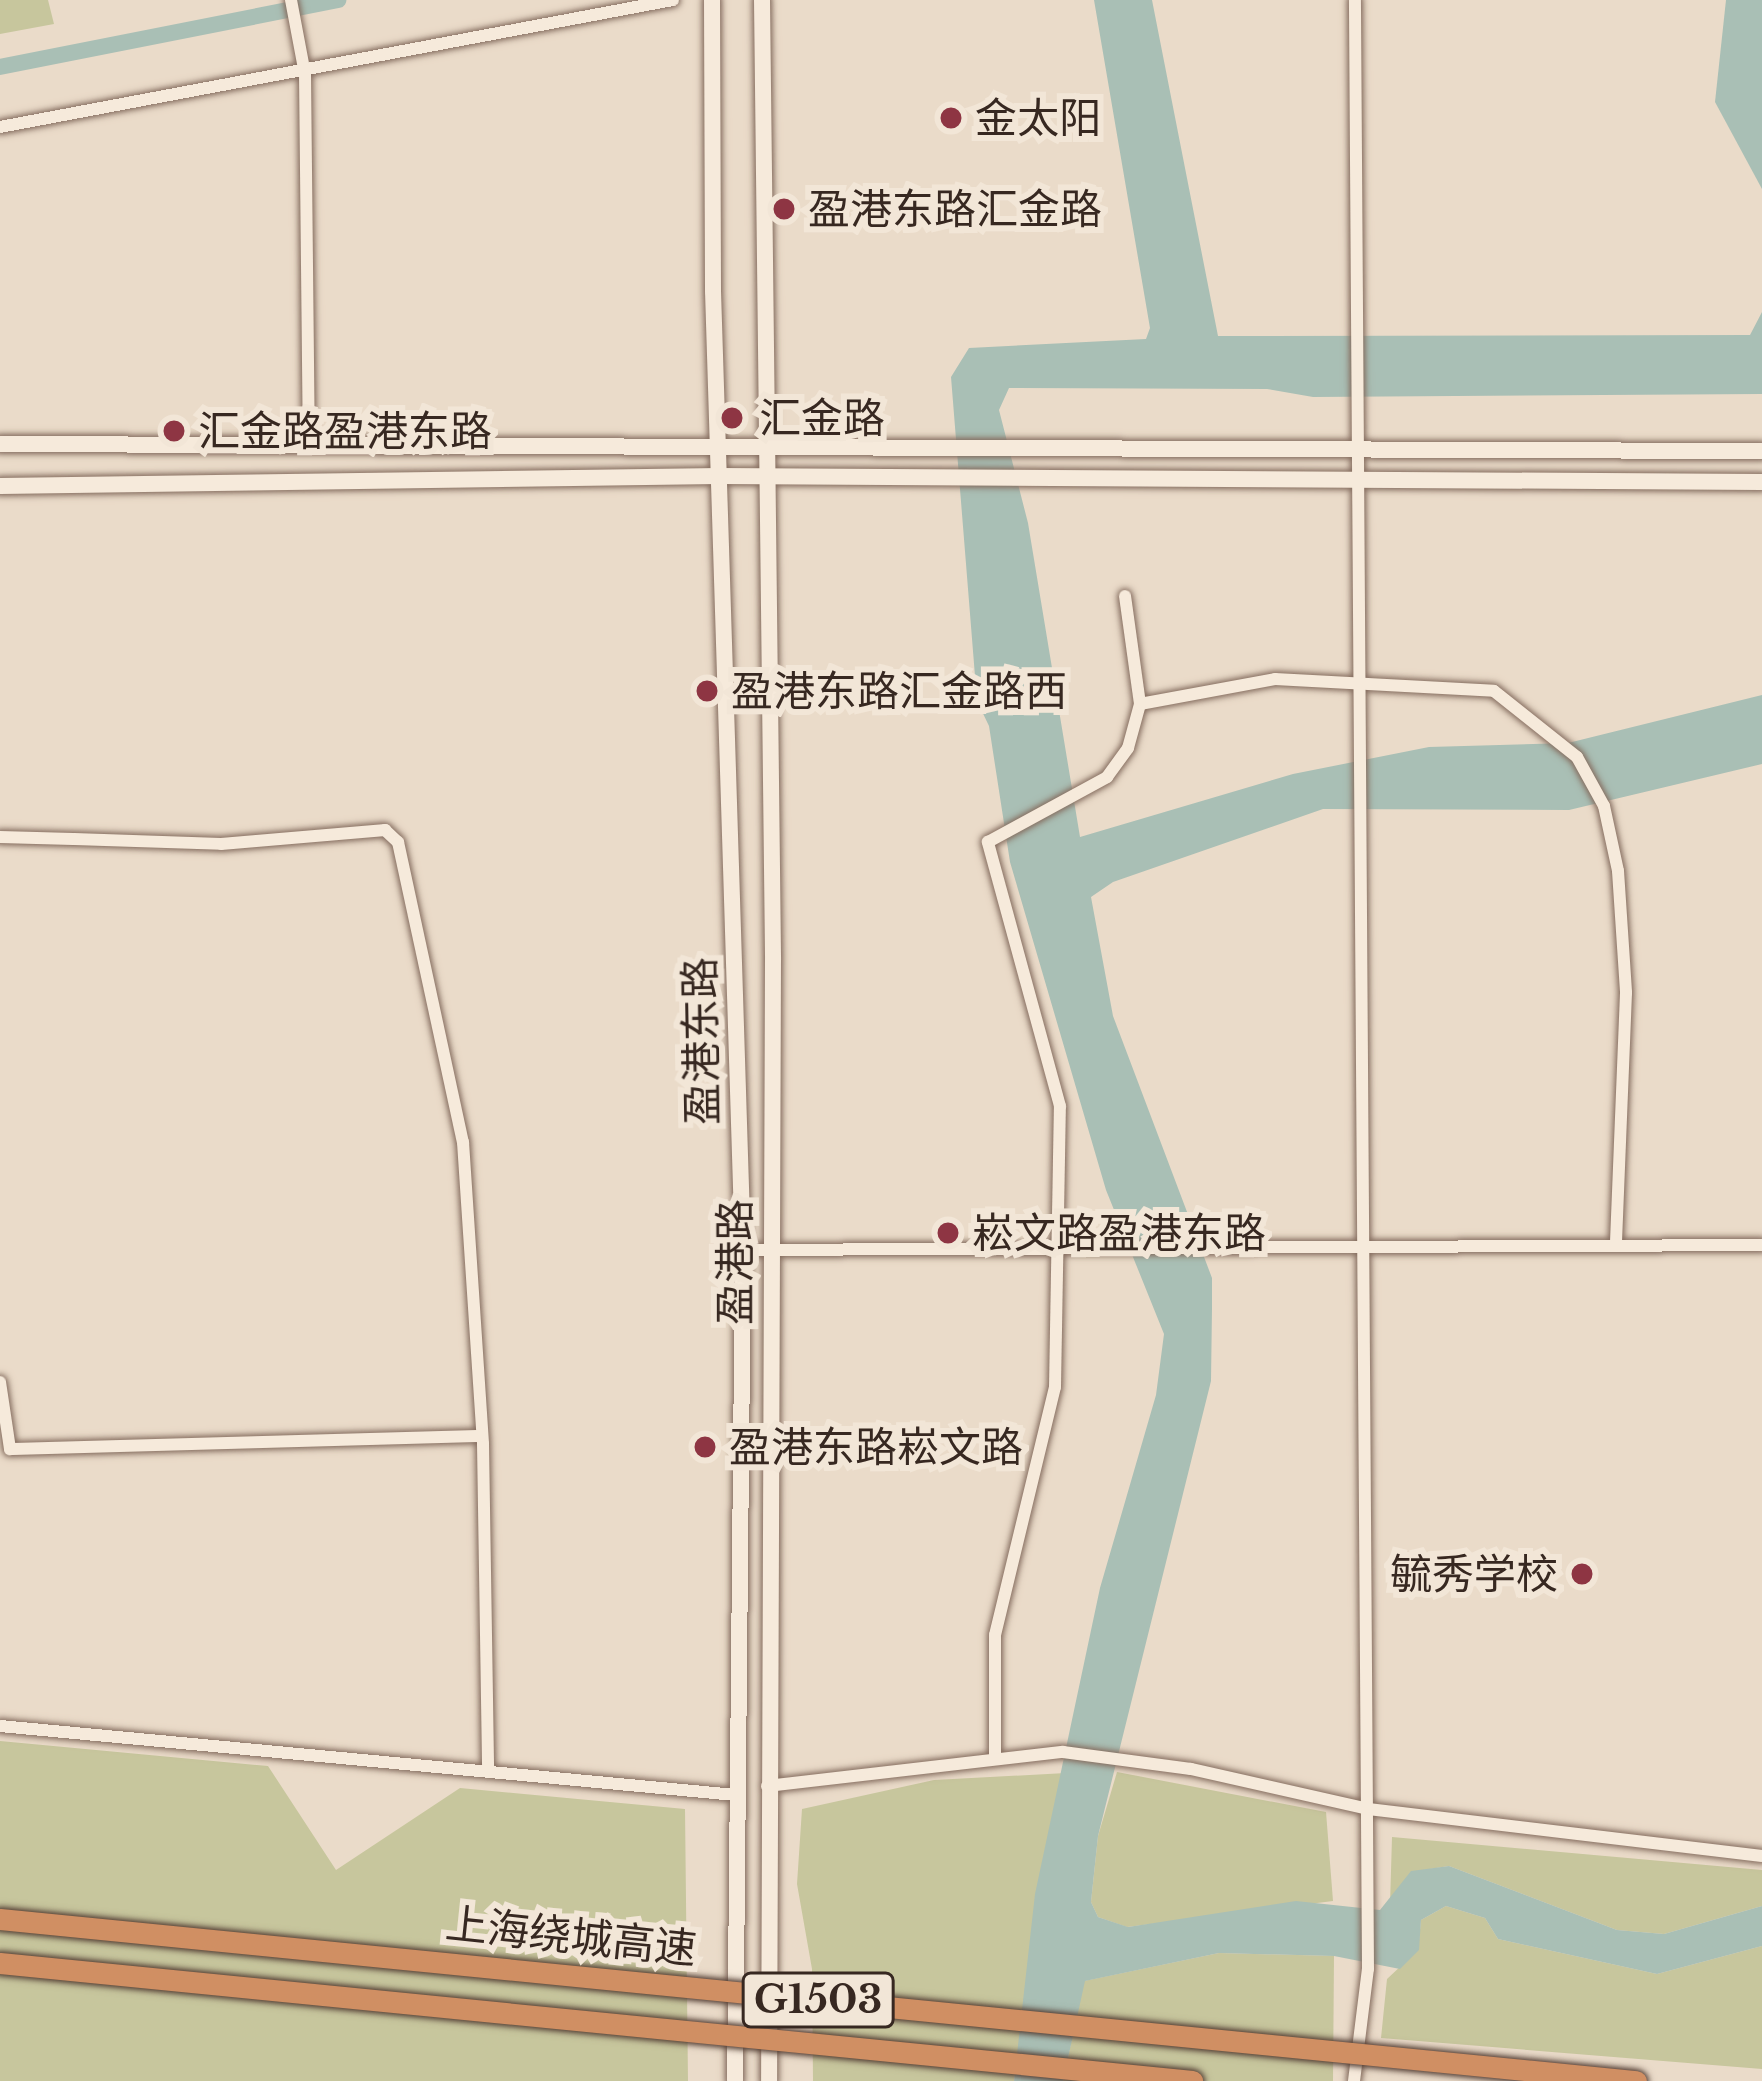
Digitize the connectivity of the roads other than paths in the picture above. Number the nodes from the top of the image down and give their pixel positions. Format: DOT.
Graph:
graph roads {
  1 [pos="291,0"];
  2 [pos="673,0"];
  3 [pos="712,0"];
  4 [pos="762,0"];
  5 [pos="1355,0"];
  6 [pos="305,74"];
  7 [pos="0,128"];
  8 [pos="718,442"];
  9 [pos="0,444"];
  10 [pos="765,444"];
  11 [pos="309,445"];
  12 [pos="1762,451"];
  13 [pos="1355,453"];
  14 [pos="719,476"];
  15 [pos="766,477"];
  16 [pos="1355,480"];
  17 [pos="1762,482"];
  18 [pos="0,486"];
  19 [pos="1125,596"];
  20 [pos="1357,682"];
  21 [pos="1140,704"];
  22 [pos="0,837"];
  23 [pos="1616,1245"];
  24 [pos="1762,1245"];
  25 [pos="1359,1246"];
  26 [pos="771,1247"];
  27 [pos="1060,1248"];
  28 [pos="743,1250"];
  29 [pos="0,1382"];
  30 [pos="480,1436"];
  31 [pos="0,1726"];
  32 [pos="995,1755"];
  33 [pos="488,1770"];
  34 [pos="766,1786"];
  35 [pos="736,1795"];
  36 [pos="1368,1810"];
  37 [pos="1762,1856"];
  38 [pos="0,1919"];
  39 [pos="0,1963"];
  40 [pos="735,2081"];
  41 [pos="769,2081"];
  42 [pos="1192,2081"];
  43 [pos="1354,2081"];
  44 [pos="1636,2081"];
  1 -- 6 [label="street"];
  2 -- 6 [label="street"];
  3 -- 8 [label="main road, 盈港东路"];
  4 -- 10 [label="main road"];
  5 -- 13 [label="street"];
  6 -- 7 [label="street"];
  6 -- 11 [label="street"];
  8 -- 10 [label="main road"];
  8 -- 11 [label="main road"];
  8 -- 14 [label="main road, 盈港东路"];
  9 -- 11 [label="main road"];
  10 -- 13 [label="main road"];
  10 -- 15 [label="main road, 盈港路"];
  12 -- 13 [label="main road"];
  13 -- 16 [label="street"];
  14 -- 15 [label="main road"];
  14 -- 18 [label="main road"];
  14 -- 28 [label="main road, 盈港东路"];
  15 -- 16 [label="main road"];
  15 -- 26 [label="main road, 盈港路"];
  16 -- 17 [label="main road"];
  16 -- 20 [label="street"];
  19 -- 21 [label="street"];
  20 -- 21 [label="street"];
  20 -- 23 [label="street"];
  20 -- 25 [label="street"];
  21 -- 27 [label="street"];
  22 -- 30 [label="street"];
  23 -- 24 [label="street"];
  23 -- 25 [label="street"];
  25 -- 27 [label="street"];
  25 -- 36 [label="street"];
  26 -- 27 [label="street"];
  26 -- 28 [label="street"];
  26 -- 34 [label="main road, 盈港路"];
  27 -- 32 [label="street"];
  28 -- 35 [label="main road, 盈港东路"];
  29 -- 30 [label="street"];
  30 -- 33 [label="street"];
  31 -- 33 [label="street"];
  32 -- 34 [label="street"];
  32 -- 36 [label="street"];
  33 -- 35 [label="street"];
  34 -- 41 [label="main road, 盈港路"];
  35 -- 40 [label="main road, 盈港东路"];
  36 -- 37 [label="street"];
  36 -- 43 [label="street"];
  38 -- 44 [label="highway, 上海绕城高速 / G1503, bridge"];
  39 -- 42 [label="highway, 上海绕城高速 / G1503, bridge"];
}
